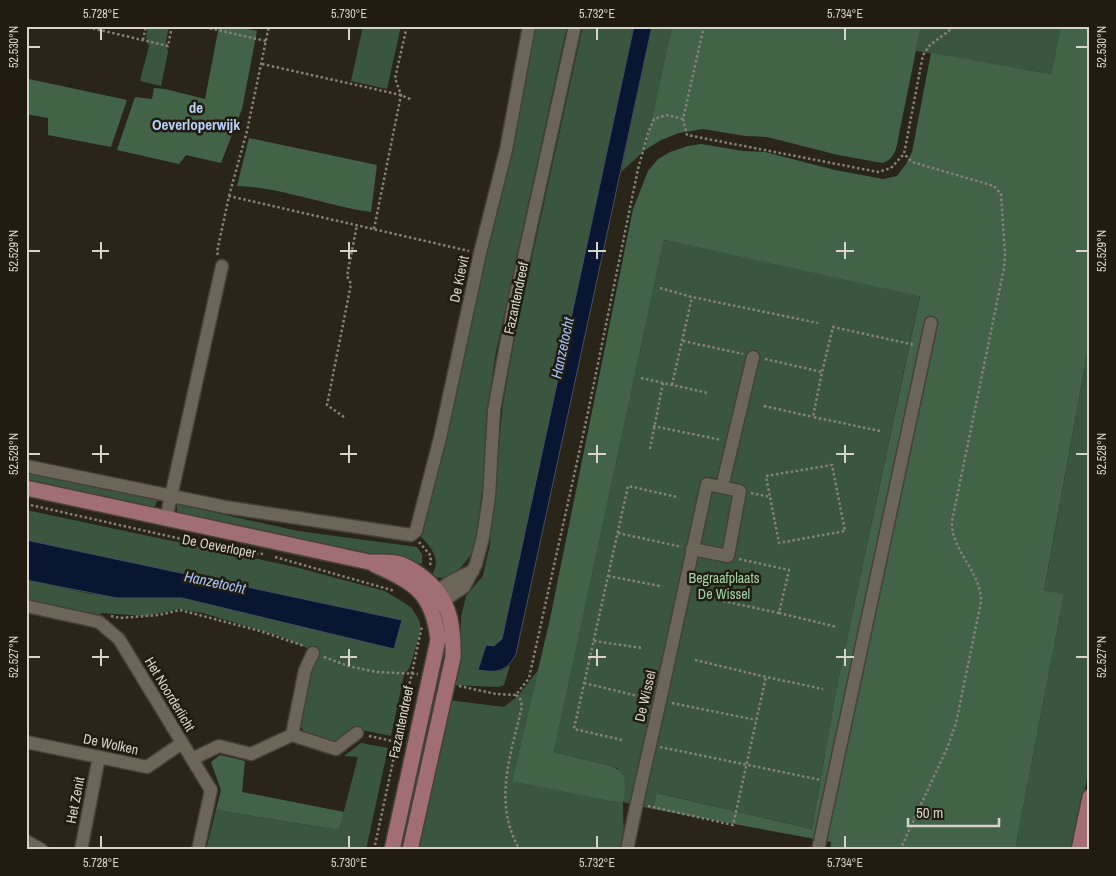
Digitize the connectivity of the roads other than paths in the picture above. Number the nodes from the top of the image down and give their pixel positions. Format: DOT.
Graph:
graph roads {
  1 [pos="529,26"];
  2 [pos="575,26"];
  3 [pos="222,266"];
  4 [pos="931,323"];
  5 [pos="753,357"];
  6 [pos="26,466"];
  7 [pos="722,487"];
  8 [pos="26,488"];
  9 [pos="171,495"];
  10 [pos="166,519"];
  11 [pos="692,549"];
  12 [pos="437,599"];
  13 [pos="26,606"];
  14 [pos="313,653"];
  15 [pos="357,733"];
  16 [pos="292,735"];
  17 [pos="26,742"];
  18 [pos="182,742"];
  19 [pos="99,757"];
  20 [pos="192,759"];
  21 [pos="1090,797"];
  22 [pos="26,841"];
  23 [pos="42,850"];
  24 [pos="81,850"];
  25 [pos="198,850"];
  26 [pos="392,850"];
  27 [pos="410,850"];
  28 [pos="627,850"];
  29 [pos="818,850"];
  30 [pos="1079,850"];
  1 -- 9 [label="street, De Kievit"];
  2 -- 12 [label="street, Fazantendreef"];
  3 -- 9 [label="street"];
  4 -- 29 [label="street"];
  5 -- 7 [label="street"];
  6 -- 9 [label="street"];
  7 -- 11 [label="street, De Wissel"];
  7 -- 11 [label="street"];
  8 -- 10 [label="main road, De Oeverloper"];
  9 -- 10 [label="street"];
  10 -- 12 [label="main road, De Oeverloper"];
  11 -- 28 [label="street, De Wissel"];
  12 -- 26 [label="main road, Fazantendreef"];
  12 -- 27 [label="main road"];
  13 -- 18 [label="street, Het Noorderlicht"];
  14 -- 16 [label="street"];
  15 -- 16 [label="street"];
  16 -- 20 [label="street"];
  17 -- 19 [label="street, De Wolken"];
  18 -- 19 [label="street, De Wolken"];
  18 -- 20 [label="street, Het Noorderlicht"];
  19 -- 24 [label="street, Het Zenit"];
  20 -- 25 [label="street, Het Noorderlicht"];
  21 -- 30 [label="main road"];
  22 -- 23 [label="street"];
}
